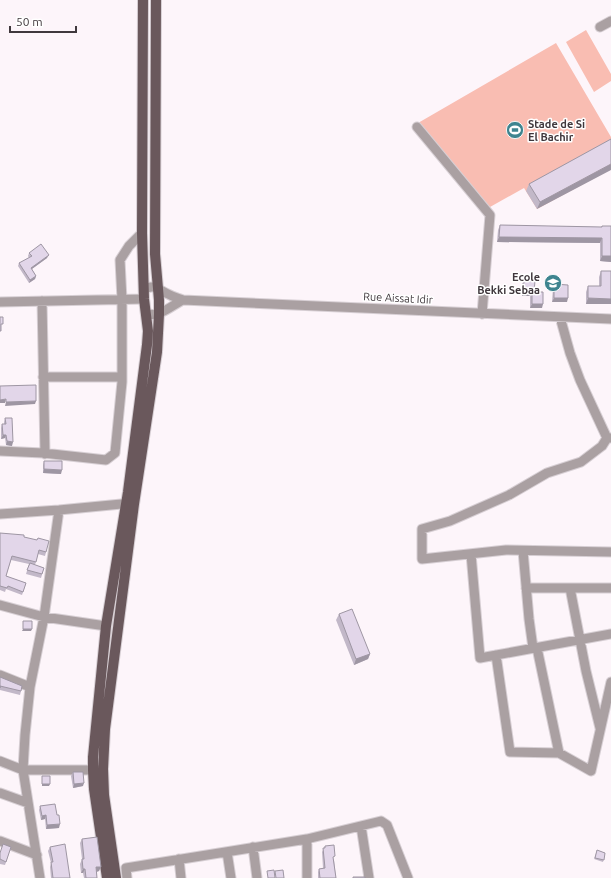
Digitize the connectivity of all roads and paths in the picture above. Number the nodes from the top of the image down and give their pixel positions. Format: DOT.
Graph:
graph roads {
  1 [pos="143,0"];
  2 [pos="156,0"];
  3 [pos="611,21"];
  4 [pos="600,27"];
  5 [pos="417,127"];
  6 [pos="142,233"];
  7 [pos="158,288"];
  8 [pos="144,294"];
  9 [pos="122,300"];
  10 [pos="183,300"];
  11 [pos="42,301"];
  12 [pos="0,302"];
  13 [pos="146,313"];
  14 [pos="159,314"];
  15 [pos="482,314"];
  16 [pos="560,317"];
  17 [pos="611,319"];
  18 [pos="43,377"];
  19 [pos="122,377"];
  20 [pos="609,438"];
  21 [pos="0,451"];
  22 [pos="45,454"];
  23 [pos="130,503"];
  24 [pos="59,510"];
  25 [pos="0,514"];
  26 [pos="523,550"];
  27 [pos="611,552"];
  28 [pos="471,554"];
  29 [pos="526,588"];
  30 [pos="570,588"];
  31 [pos="611,588"];
  32 [pos="0,605"];
  33 [pos="44,617"];
  34 [pos="106,626"];
  35 [pos="611,634"];
  36 [pos="580,640"];
  37 [pos="535,648"];
  38 [pos="496,655"];
  39 [pos="0,675"];
  40 [pos="611,682"];
  41 [pos="30,686"];
  42 [pos="600,732"];
  43 [pos="559,753"];
  44 [pos="0,761"];
  45 [pos="103,769"];
  46 [pos="23,770"];
  47 [pos="93,770"];
  48 [pos="0,793"];
  49 [pos="28,803"];
  50 [pos="361,826"];
  51 [pos="307,839"];
  52 [pos="0,841"];
  53 [pos="253,847"];
  54 [pos="227,852"];
  55 [pos="37,855"];
  56 [pos="179,859"];
  57 [pos="40,878"];
  58 [pos="107,878"];
  59 [pos="116,878"];
  60 [pos="127,878"];
  61 [pos="181,878"];
  62 [pos="231,878"];
  63 [pos="257,878"];
  64 [pos="307,878"];
  65 [pos="369,878"];
  66 [pos="408,878"];
  1 -- 6 [label="main road"];
  2 -- 7 [label="main road"];
  3 -- 4 [label="street"];
  5 -- 15 [label="street"];
  6 -- 8 [label="main road"];
  6 -- 9 [label="street"];
  7 -- 8 [label="street"];
  7 -- 10 [label="street"];
  7 -- 14 [label="main road"];
  8 -- 9 [label="street"];
  8 -- 13 [label="main road"];
  9 -- 11 [label="street"];
  9 -- 19 [label="street"];
  10 -- 14 [label="street"];
  10 -- 15 [label="street, Rue Aissat Idir"];
  11 -- 12 [label="street"];
  11 -- 18 [label="street"];
  13 -- 14 [label="street"];
  13 -- 23 [label="main road"];
  14 -- 23 [label="main road"];
  15 -- 16 [label="street, Rue Aissat Idir"];
  16 -- 17 [label="street, Rue Aissat Idir"];
  16 -- 20 [label="street"];
  18 -- 19 [label="street"];
  18 -- 22 [label="street"];
  19 -- 22 [label="street"];
  20 -- 28 [label="street"];
  21 -- 22 [label="street"];
  23 -- 24 [label="street"];
  23 -- 34 [label="main road"];
  23 -- 45 [label="main road"];
  24 -- 25 [label="street"];
  24 -- 33 [label="street"];
  26 -- 27 [label="street"];
  26 -- 28 [label="street"];
  26 -- 29 [label="street"];
  28 -- 38 [label="street"];
  29 -- 30 [label="street"];
  29 -- 37 [label="street"];
  30 -- 31 [label="street"];
  30 -- 36 [label="street"];
  32 -- 33 [label="street"];
  33 -- 34 [label="street"];
  33 -- 41 [label="street"];
  34 -- 47 [label="main road"];
  35 -- 36 [label="street"];
  36 -- 37 [label="street"];
  36 -- 42 [label="street"];
  37 -- 38 [label="street"];
  37 -- 43 [label="street"];
  38 -- 43 [label="street"];
  39 -- 41 [label="street"];
  40 -- 42 [label="street"];
  41 -- 46 [label="street"];
  42 -- 43 [label="street"];
  44 -- 46 [label="street"];
  45 -- 47 [label="street"];
  45 -- 59 [label="main road"];
  46 -- 47 [label="street"];
  46 -- 49 [label="street"];
  47 -- 58 [label="main road"];
  48 -- 49 [label="street"];
  49 -- 55 [label="street"];
  50 -- 51 [label="street"];
  50 -- 65 [label="street"];
  50 -- 66 [label="street"];
  51 -- 53 [label="street"];
  51 -- 64 [label="street"];
  52 -- 55 [label="street"];
  53 -- 54 [label="street"];
  53 -- 63 [label="street"];
  54 -- 56 [label="street"];
  54 -- 62 [label="street"];
  55 -- 57 [label="street"];
  56 -- 60 [label="street"];
  56 -- 61 [label="street"];
}
